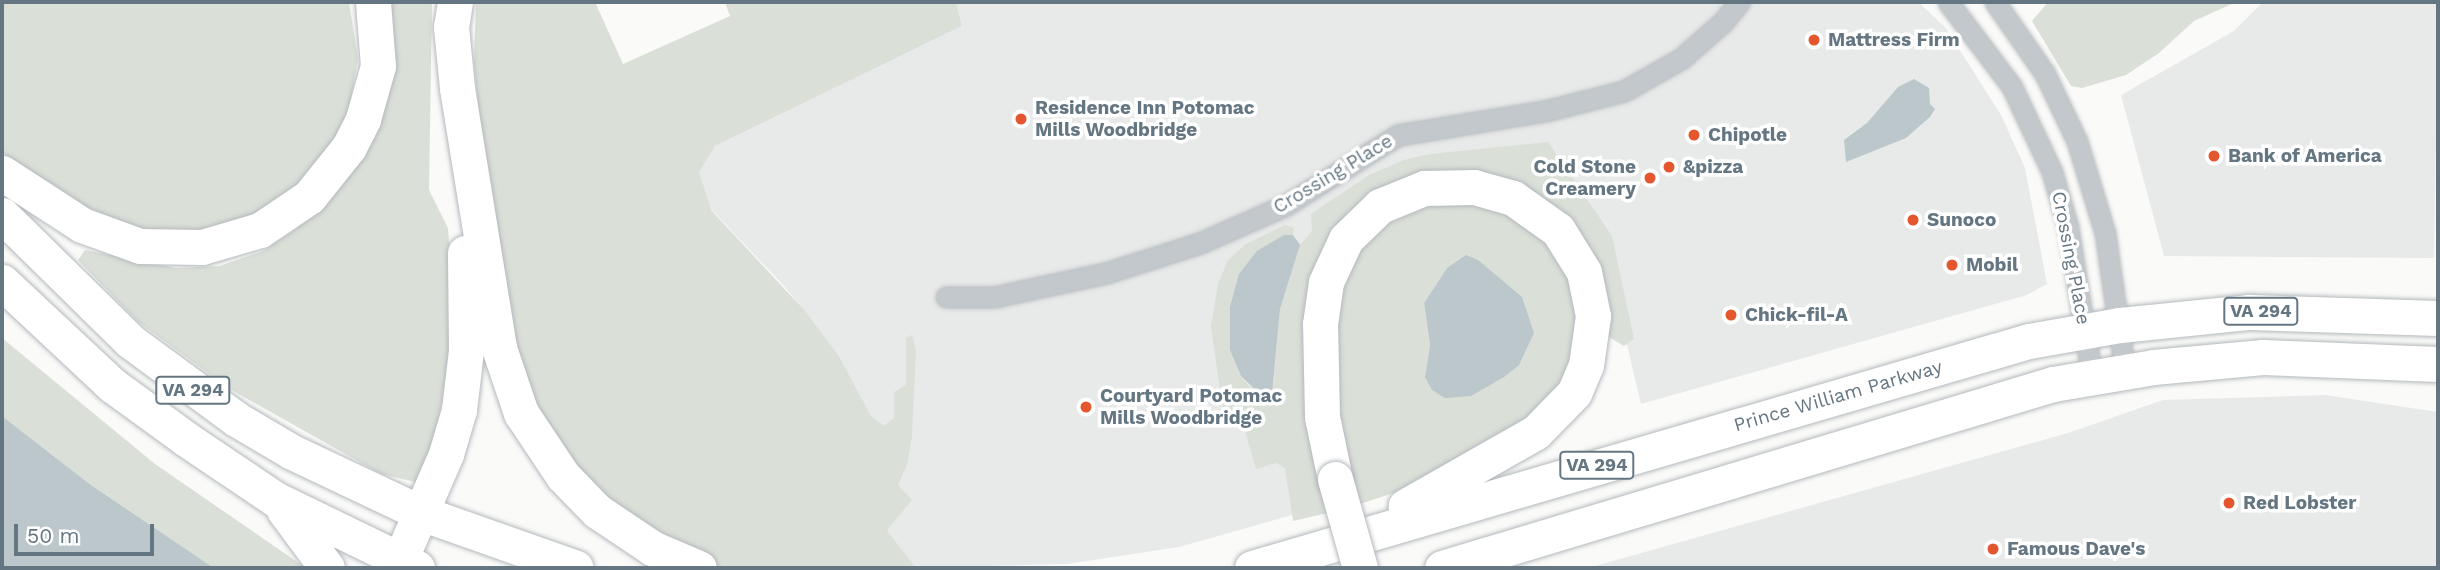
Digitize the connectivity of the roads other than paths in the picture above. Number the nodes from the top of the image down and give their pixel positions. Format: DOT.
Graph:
graph roads {
  1 [pos="373,2"];
  2 [pos="455,2"];
  3 [pos="1739,2"];
  4 [pos="1948,2"];
  5 [pos="1994,2"];
  6 [pos="457,88"];
  7 [pos="2,173"];
  8 [pos="2,215"];
  9 [pos="2,282"];
  10 [pos="946,297"];
  11 [pos="2,308"];
  12 [pos="2438,318"];
  13 [pos="2120,325"];
  14 [pos="2085,331"];
  15 [pos="2438,364"];
  16 [pos="2109,374"];
  17 [pos="112,385"];
  18 [pos="275,499"];
  19 [pos="421,513"];
  20 [pos="1334,544"];
  21 [pos="408,564"];
  22 [pos="327,568"];
  23 [pos="576,568"];
  24 [pos="699,568"];
  25 [pos="1252,568"];
  26 [pos="1360,568"];
  27 [pos="1442,568"];
  1 -- 7 [label="highway"];
  2 -- 6 [label="highway"];
  3 -- 10 [label="street, Crossing Place"];
  4 -- 14 [label="street, Crossing Place"];
  5 -- 13 [label="street, Crossing Place"];
  6 -- 19 [label="highway"];
  6 -- 24 [label="highway"];
  8 -- 19 [label="highway, VA 294"];
  9 -- 17 [label="highway, VA 294"];
  11 -- 17 [label="highway"];
  12 -- 13 [label="highway, Prince William Parkway / VA 294"];
  13 -- 14 [label="highway, Prince William Parkway / VA 294"];
  13 -- 16 [label="street, Crossing Place"];
  14 -- 16 [label="street, Crossing Place"];
  14 -- 20 [label="highway, Prince William Parkway / VA 294"];
  15 -- 16 [label="highway"];
  16 -- 27 [label="highway"];
  17 -- 18 [label="highway, VA 294"];
  18 -- 21 [label="highway, VA 294"];
  18 -- 22 [label="highway"];
  19 -- 21 [label="highway"];
  19 -- 23 [label="highway, VA 294"];
  20 -- 25 [label="highway, Prince William Parkway / VA 294"];
  20 -- 26 [label="highway, bridge"];
}
